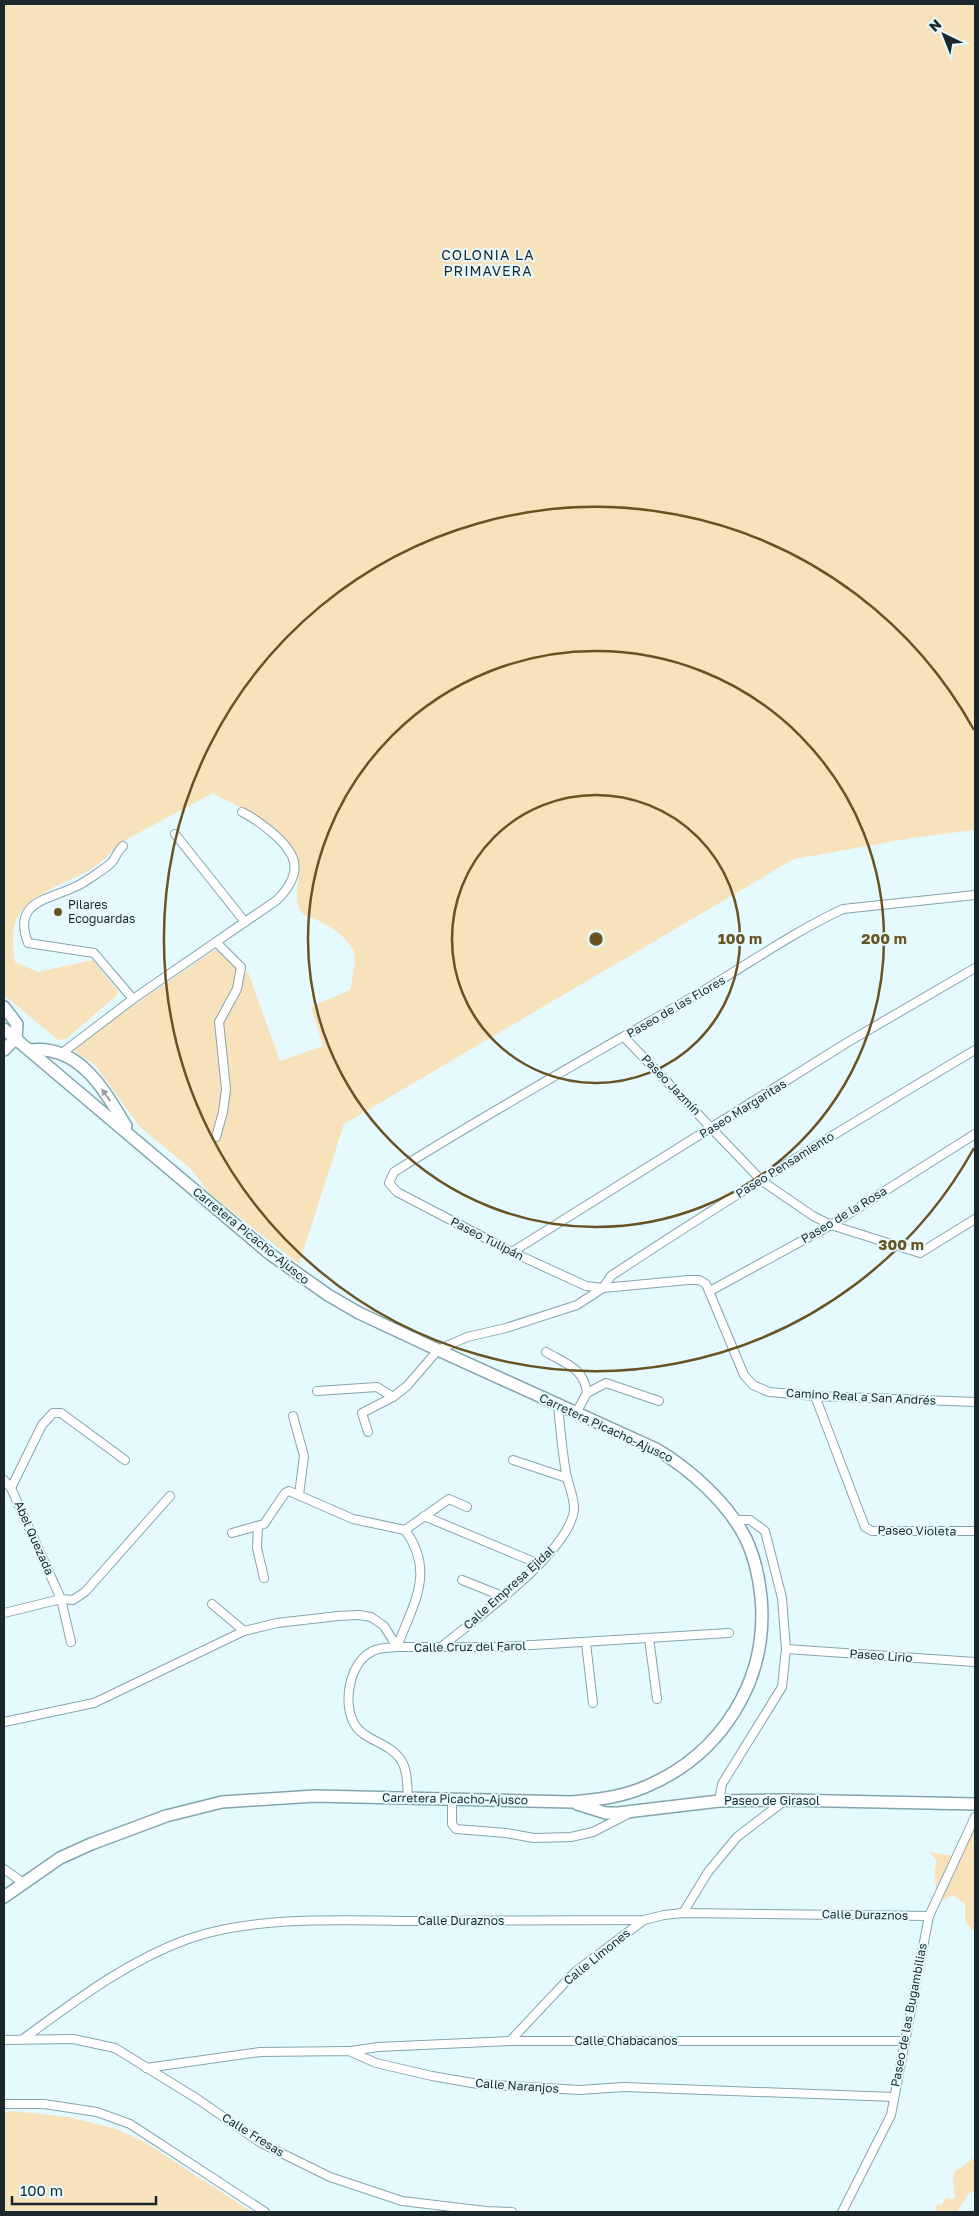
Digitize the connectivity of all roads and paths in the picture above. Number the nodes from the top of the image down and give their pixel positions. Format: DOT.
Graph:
graph roads {
  1 [pos="242,812"];
  2 [pos="175,834"];
  3 [pos="124,846"];
  4 [pos="975,895"];
  5 [pos="245,922"];
  6 [pos="216,942"];
  7 [pos="975,968"];
  8 [pos="133,999"];
  9 [pos="4,1007"];
  10 [pos="4,1029"];
  11 [pos="624,1037"];
  12 [pos="16,1038"];
  13 [pos="4,1050"];
  14 [pos="31,1050"];
  15 [pos="975,1050"];
  16 [pos="62,1052"];
  17 [pos="713,1129"];
  18 [pos="975,1134"];
  19 [pos="132,1136"];
  20 [pos="216,1137"];
  21 [pos="394,1172"];
  22 [pos="762,1181"];
  23 [pos="975,1219"];
  24 [pos="831,1225"];
  25 [pos="512,1252"];
  26 [pos="603,1288"];
  27 [pos="710,1291"];
  28 [pos="438,1350"];
  29 [pos="546,1352"];
  30 [pos="317,1391"];
  31 [pos="587,1393"];
  32 [pos="815,1396"];
  33 [pos="393,1397"];
  34 [pos="659,1401"];
  35 [pos="975,1402"];
  36 [pos="558,1405"];
  37 [pos="576,1413"];
  38 [pos="293,1416"];
  39 [pos="368,1432"];
  40 [pos="125,1460"];
  41 [pos="513,1460"];
  42 [pos="567,1478"];
  43 [pos="4,1480"];
  44 [pos="11,1488"];
  45 [pos="298,1495"];
  46 [pos="170,1496"];
  47 [pos="467,1507"];
  48 [pos="424,1516"];
  49 [pos="733,1520"];
  50 [pos="258,1526"];
  51 [pos="405,1530"];
  52 [pos="975,1531"];
  53 [pos="232,1533"];
  54 [pos="539,1564"];
  55 [pos="264,1578"];
  56 [pos="462,1580"];
  57 [pos="502,1596"];
  58 [pos="61,1599"];
  59 [pos="212,1604"];
  60 [pos="4,1613"];
  61 [pos="244,1631"];
  62 [pos="729,1633"];
  63 [pos="649,1638"];
  64 [pos="71,1642"];
  65 [pos="586,1643"];
  66 [pos="397,1647"];
  67 [pos="441,1647"];
  68 [pos="786,1649"];
  69 [pos="975,1662"];
  70 [pos="657,1699"];
  71 [pos="593,1703"];
  72 [pos="4,1722"];
  73 [pos="408,1798"];
  74 [pos="452,1798"];
  75 [pos="785,1800"];
  76 [pos="719,1801"];
  77 [pos="571,1802"];
  78 [pos="975,1804"];
  79 [pos="632,1812"];
  80 [pos="975,1817"];
  81 [pos="4,1869"];
  82 [pos="22,1882"];
  83 [pos="4,1896"];
  84 [pos="683,1914"];
  85 [pos="929,1916"];
  86 [pos="644,1920"];
  87 [pos="23,2039"];
  88 [pos="4,2040"];
  89 [pos="510,2041"];
  90 [pos="903,2041"];
  91 [pos="349,2051"];
  92 [pos="146,2068"];
  93 [pos="894,2097"];
  94 [pos="4,2104"];
  95 [pos="265,2212"];
  96 [pos="512,2212"];
  97 [pos="842,2212"];
  1 -- 5 [label="street"];
  2 -- 5 [label="street"];
  3 -- 8 [label="street"];
  4 -- 11 [label="street, Paseo de las Flores"];
  5 -- 6 [label="street"];
  6 -- 8 [label="street"];
  6 -- 20 [label="street"];
  7 -- 17 [label="street, Paseo Margaritas"];
  8 -- 16 [label="street"];
  9 -- 12 [label="main road"];
  10 -- 12 [label="main road, Carretera Picacho-Ajusco"];
  11 -- 17 [label="street, Paseo Jazmín"];
  11 -- 21 [label="street, Paseo de las Flores"];
  12 -- 13 [label="main road"];
  12 -- 14 [label="main road, Carretera Picacho-Ajusco"];
  14 -- 16 [label="main road"];
  14 -- 19 [label="main road, Carretera Picacho-Ajusco"];
  15 -- 22 [label="street, Paseo Pensamiento"];
  19 -- 16 [label="main road, one-way"];
  17 -- 22 [label="street, Paseo Jazmín"];
  17 -- 25 [label="street, Paseo Margaritas"];
  18 -- 24 [label="street, Paseo de la Rosa"];
  19 -- 28 [label="main road, Carretera Picacho-Ajusco"];
  21 -- 25 [label="street, Paseo Tulipán"];
  22 -- 24 [label="street, Paseo Jazmín"];
  22 -- 26 [label="street, Paseo Pensamiento"];
  23 -- 24 [label="street, Paseo Jazmín"];
  24 -- 27 [label="street, Paseo de la Rosa"];
  25 -- 26 [label="street, Paseo Tulipán"];
  26 -- 27 [label="street"];
  26 -- 28 [label="street"];
  27 -- 32 [label="street, Camino Real a San Andrés"];
  28 -- 33 [label="street"];
  28 -- 36 [label="main road, Carretera Picacho-Ajusco"];
  29 -- 31 [label="street"];
  30 -- 33 [label="street"];
  31 -- 34 [label="street"];
  31 -- 37 [label="street"];
  32 -- 35 [label="street, Camino Real a San Andrés"];
  32 -- 52 [label="street, Paseo Violeta"];
  33 -- 39 [label="street"];
  36 -- 37 [label="main road, Carretera Picacho-Ajusco"];
  36 -- 42 [label="street, Calle Empresa Ejidal"];
  37 -- 49 [label="main road, Carretera Picacho-Ajusco"];
  38 -- 45 [label="street"];
  40 -- 44 [label="street"];
  41 -- 42 [label="street"];
  42 -- 54 [label="street, Calle Empresa Ejidal"];
  43 -- 44 [label="street, Abel Quezada"];
  44 -- 58 [label="street, Abel Quezada"];
  45 -- 50 [label="street"];
  45 -- 51 [label="street"];
  46 -- 58 [label="street"];
  47 -- 48 [label="street"];
  48 -- 51 [label="street"];
  48 -- 54 [label="street"];
  49 -- 68 [label="street"];
  49 -- 77 [label="main road, Carretera Picacho-Ajusco"];
  50 -- 53 [label="street"];
  50 -- 55 [label="street"];
  51 -- 66 [label="street"];
  54 -- 57 [label="street, Calle Empresa Ejidal"];
  56 -- 57 [label="street"];
  57 -- 67 [label="street, Calle Empresa Ejidal"];
  58 -- 60 [label="street"];
  58 -- 64 [label="street, Abel Quezada"];
  59 -- 61 [label="street"];
  61 -- 66 [label="street, Calle Cruz del Farol"];
  61 -- 72 [label="street, Calle Cruz del Farol"];
  62 -- 63 [label="street, Calle Cruz del Farol"];
  63 -- 65 [label="street, Calle Cruz del Farol"];
  63 -- 70 [label="street"];
  65 -- 67 [label="street, Calle Cruz del Farol"];
  65 -- 71 [label="street"];
  66 -- 67 [label="street, Calle Cruz del Farol"];
  66 -- 73 [label="street"];
  68 -- 69 [label="street, Paseo Lirio"];
  68 -- 76 [label="street"];
  73 -- 74 [label="main road, Carretera Picacho-Ajusco"];
  73 -- 82 [label="main road, Carretera Picacho-Ajusco"];
  74 -- 77 [label="main road, Carretera Picacho-Ajusco"];
  74 -- 79 [label="street"];
  75 -- 76 [label="main road, Paseo de Girasol"];
  75 -- 78 [label="main road, Paseo de Girasol"];
  75 -- 84 [label="street"];
  76 -- 79 [label="main road, Paseo de Girasol"];
  77 -- 79 [label="main road, Paseo de Girasol"];
  80 -- 85 [label="street, Paseo de las Bugambilias"];
  81 -- 82 [label="street"];
  82 -- 83 [label="main road, Carretera Picacho-Ajusco"];
  84 -- 85 [label="street, Calle Duraznos"];
  84 -- 86 [label="street, Calle Duraznos"];
  85 -- 90 [label="street, Paseo de las Bugambilias"];
  86 -- 87 [label="street, Calle Duraznos"];
  86 -- 89 [label="street, Calle Limones"];
  87 -- 88 [label="street, Calle Fresas"];
  87 -- 92 [label="street, Calle Fresas"];
  89 -- 90 [label="street, Calle Chabacanos"];
  89 -- 91 [label="street, Calle Chabacanos"];
  90 -- 93 [label="street, Paseo de las Bugambilias"];
  91 -- 92 [label="street, Calle Naranjos"];
  91 -- 93 [label="street, Calle Naranjos"];
  92 -- 96 [label="street, Calle Fresas"];
  93 -- 97 [label="street, Paseo de las Bugambilias"];
  94 -- 95 [label="street"];
}
